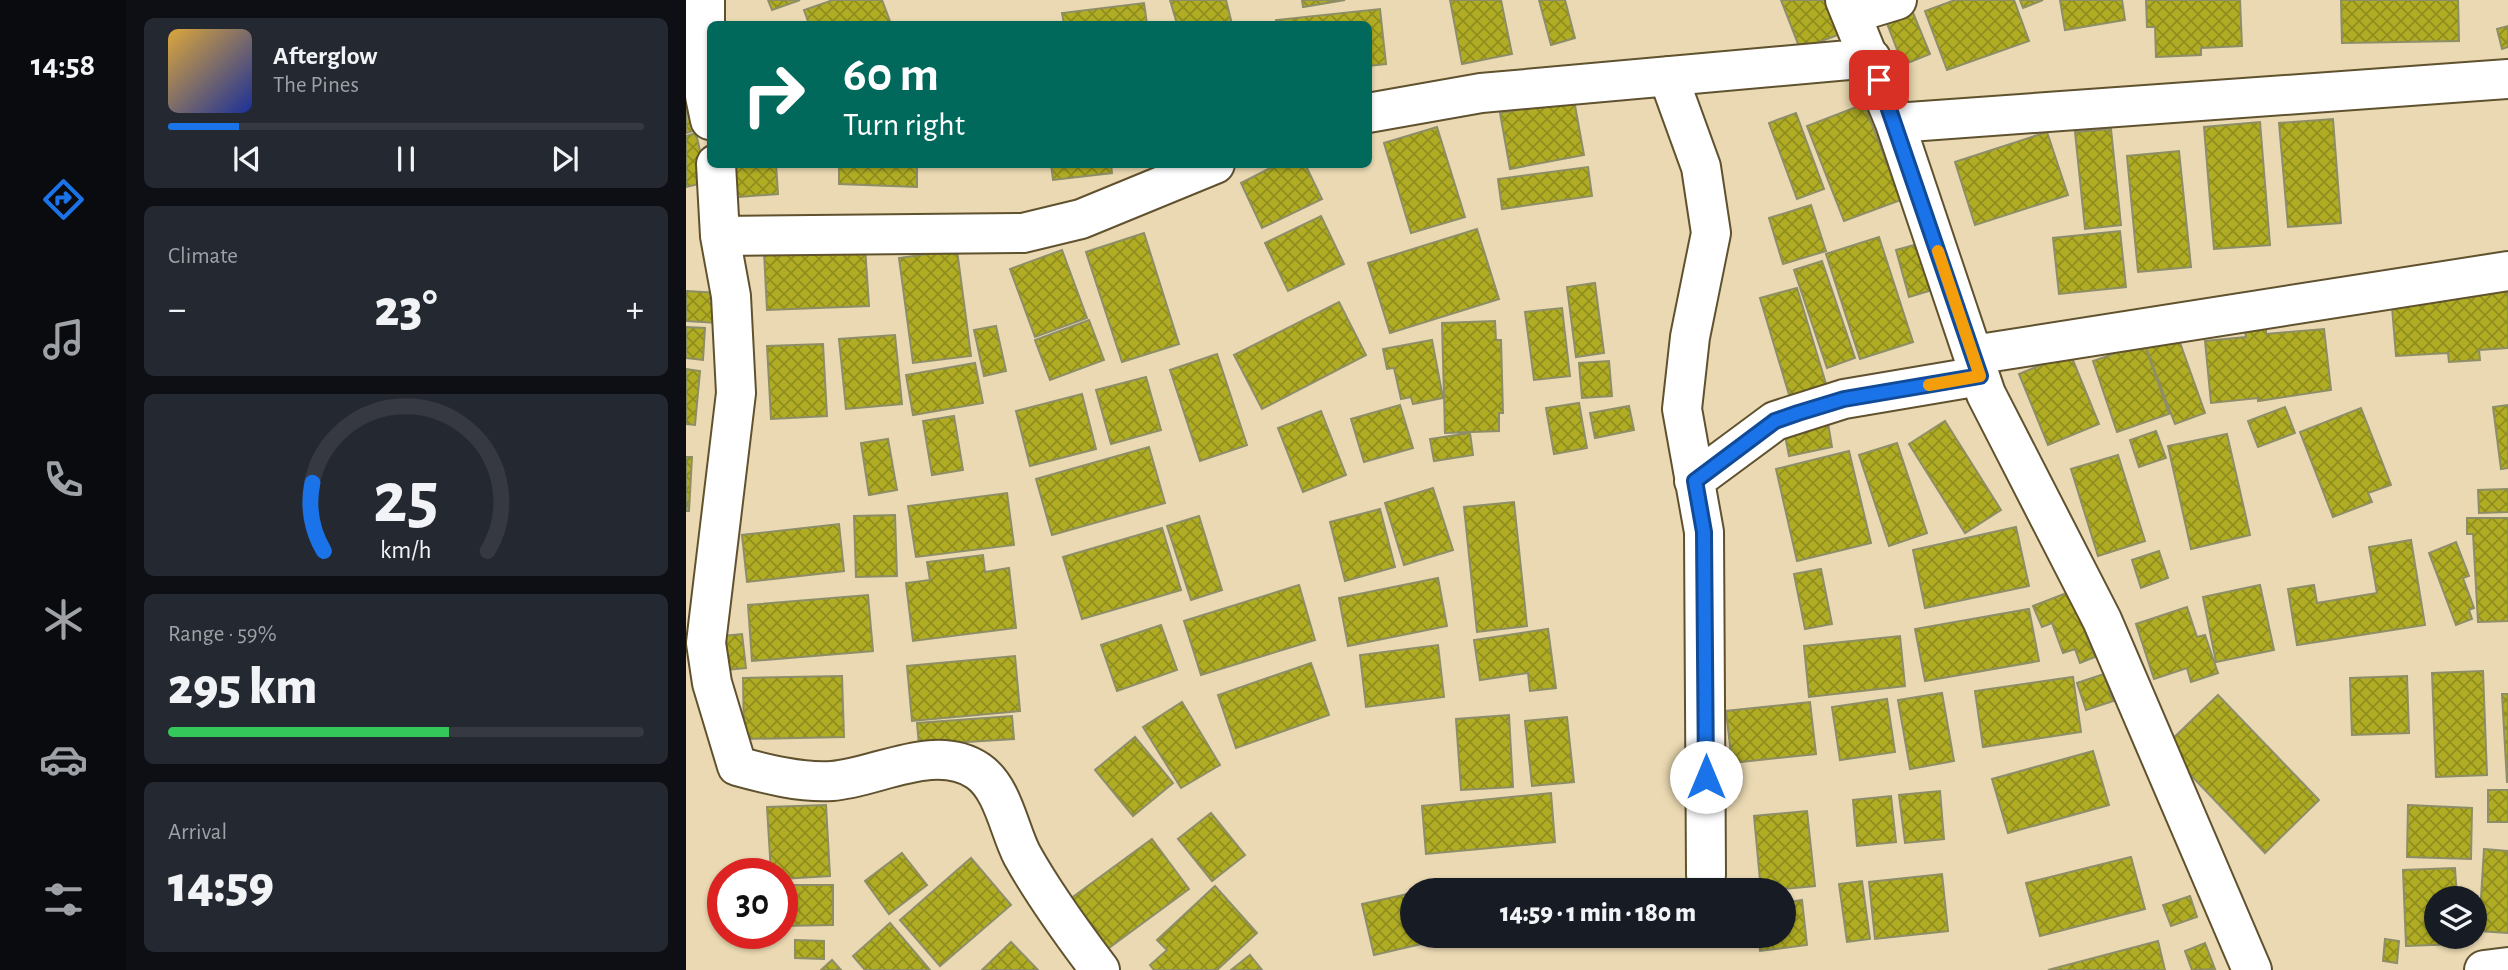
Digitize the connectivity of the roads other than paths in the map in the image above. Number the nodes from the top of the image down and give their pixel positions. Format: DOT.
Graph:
graph roads {
  1 [pos="705,0"];
  2 [pos="1896,0"];
  3 [pos="1848,7"];
  4 [pos="1871,58"];
  5 [pos="1668,76"];
  6 [pos="2508,79"];
  7 [pos="701,104"];
  8 [pos="1372,112"];
  9 [pos="1895,123"];
  10 [pos="716,168"];
  11 [pos="1205,168"];
  12 [pos="720,236"];
  13 [pos="2508,271"];
  14 [pos="1977,366"];
  15 [pos="1695,481"];
  16 [pos="699,681"];
  17 [pos="1706,875"];
  18 [pos="2508,967"];
  19 [pos="1100,970"];
  20 [pos="2252,970"];
  21 [pos="2484,970"];
  1 -- 7 [label="street"];
  2 -- 3 [label="street"];
  3 -- 4 [label="street"];
  4 -- 5 [label="street"];
  4 -- 9 [label="street"];
  5 -- 8 [label="street"];
  5 -- 15 [label="street"];
  6 -- 9 [label="street"];
  9 -- 14 [label="street"];
  10 -- 12 [label="street"];
  11 -- 12 [label="street"];
  12 -- 16 [label="street"];
  13 -- 14 [label="street"];
  14 -- 15 [label="street"];
  14 -- 20 [label="street"];
  15 -- 17 [label="street"];
  16 -- 19 [label="street"];
  18 -- 21 [label="street"];
}
